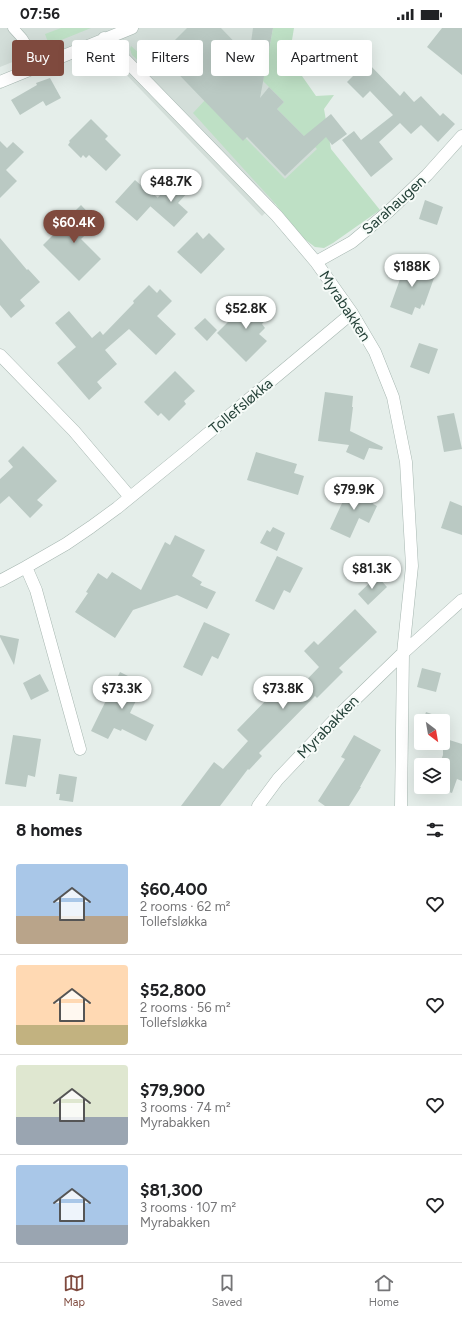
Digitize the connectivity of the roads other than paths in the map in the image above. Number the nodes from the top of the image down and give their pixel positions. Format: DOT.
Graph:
graph roads {
  1 [pos="13,28"];
  2 [pos="132,28"];
  3 [pos="104,38"];
  4 [pos="23,40"];
  5 [pos="64,56"];
  6 [pos="15,76"];
  7 [pos="0,82"];
  8 [pos="462,136"];
  9 [pos="316,262"];
  10 [pos="352,313"];
  11 [pos="0,355"];
  12 [pos="130,497"];
  13 [pos="26,567"];
  14 [pos="0,581"];
  15 [pos="462,600"];
  16 [pos="403,653"];
  17 [pos="80,749"];
  18 [pos="258,806"];
  19 [pos="401,806"];
  1 -- 4 [label="lane"];
  2 -- 3 [label="street"];
  3 -- 5 [label="street"];
  3 -- 9 [label="street, Myrabakken"];
  6 -- 7 [label="street"];
  8 -- 9 [label="street, Sarahaugen"];
  9 -- 10 [label="street, Myrabakken"];
  10 -- 12 [label="street, Tollefsløkka"];
  10 -- 16 [label="street, Myrabakken"];
  11 -- 12 [label="street"];
  12 -- 13 [label="street, Tollefsløkka"];
  13 -- 14 [label="street, Tollefsløkka"];
  13 -- 17 [label="street"];
  15 -- 16 [label="street"];
  16 -- 18 [label="street, Myrabakken"];
  16 -- 19 [label="street, Myrabakken"];
}
